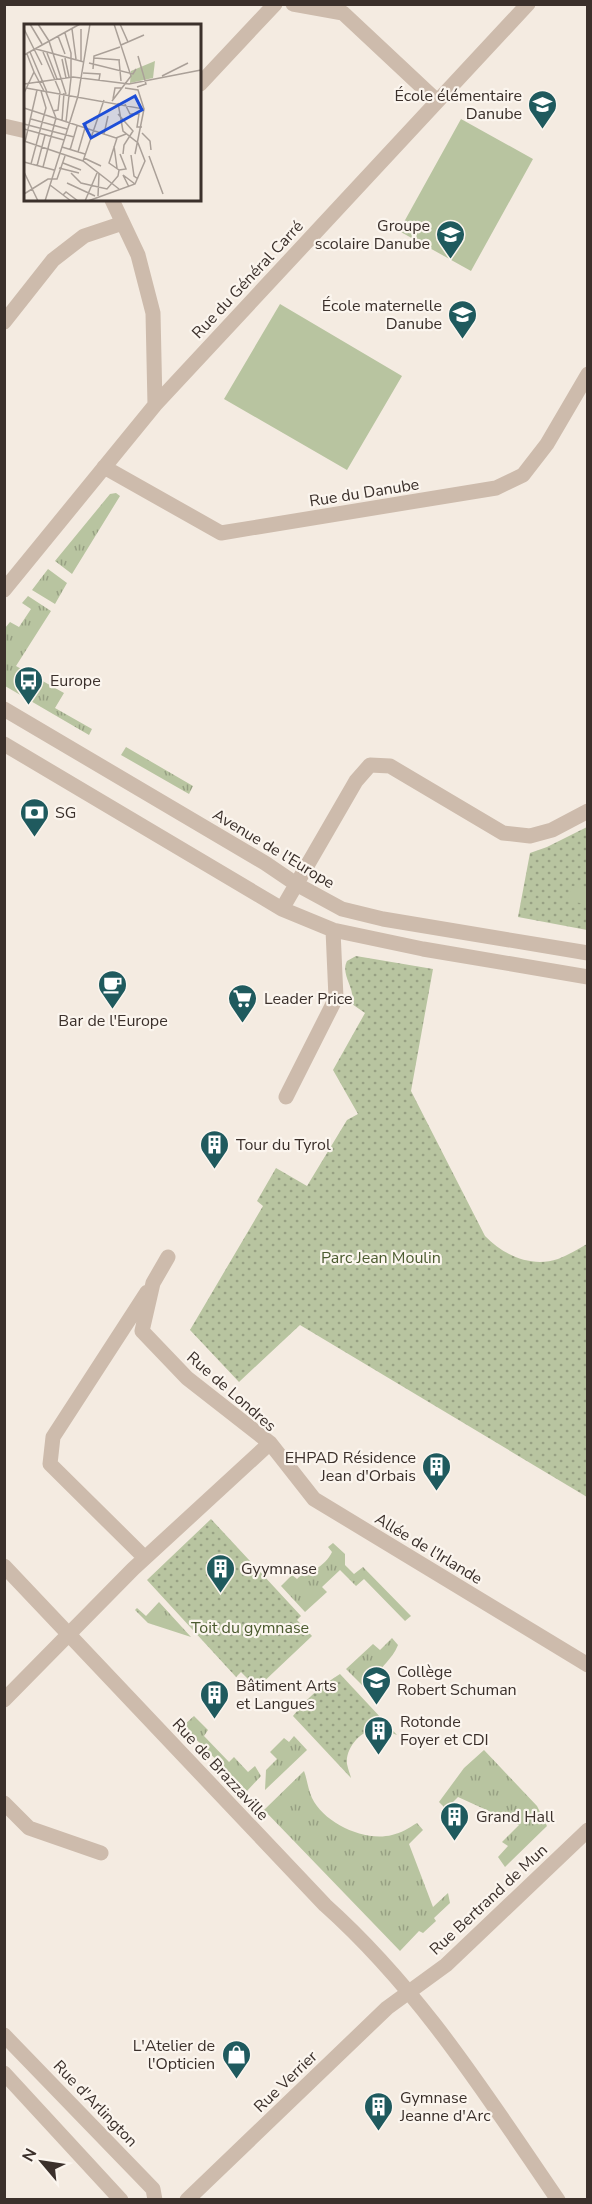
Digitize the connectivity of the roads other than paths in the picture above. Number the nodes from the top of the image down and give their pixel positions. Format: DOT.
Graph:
graph roads {
  1 [pos="276,4"];
  2 [pos="293,4"];
  3 [pos="528,4"];
  4 [pos="201,83"];
  5 [pos="437,101"];
  6 [pos="4,126"];
  7 [pos="24,131"];
  8 [pos="112,201"];
  9 [pos="123,223"];
  10 [pos="4,322"];
  11 [pos="588,374"];
  12 [pos="155,405"];
  13 [pos="104,467"];
  14 [pos="4,590"];
  15 [pos="4,709"];
  16 [pos="4,744"];
  17 [pos="588,812"];
  18 [pos="296,884"];
  19 [pos="282,909"];
  20 [pos="333,930"];
  21 [pos="588,953"];
  22 [pos="588,977"];
  23 [pos="286,1097"];
  24 [pos="168,1257"];
  25 [pos="153,1283"];
  26 [pos="270,1443"];
  27 [pos="145,1558"];
  28 [pos="6,1570"];
  29 [pos="70,1635"];
  30 [pos="588,1665"];
  31 [pos="4,1700"];
  32 [pos="4,1803"];
  33 [pos="588,1830"];
  34 [pos="101,1852"];
  35 [pos="410,1991"];
  36 [pos="4,2035"];
  37 [pos="4,2073"];
  38 [pos="121,2199"];
  39 [pos="155,2199"];
  40 [pos="188,2199"];
  41 [pos="558,2199"];
  1 -- 4 [label="street"];
  2 -- 5 [label="street"];
  3 -- 5 [label="street, Rue du Général Carré"];
  5 -- 12 [label="street, Rue du Général Carré"];
  6 -- 7 [label="street"];
  8 -- 9 [label="street"];
  9 -- 10 [label="street"];
  9 -- 12 [label="street"];
  11 -- 13 [label="street, Rue du Danube"];
  12 -- 13 [label="street, Rue du Général Carré"];
  13 -- 14 [label="street, Rue du Général Carré"];
  15 -- 18 [label="street, Avenue de l'Europe"];
  16 -- 19 [label="street"];
  17 -- 18 [label="street"];
  18 -- 19 [label="street"];
  18 -- 21 [label="street, Avenue de l'Europe"];
  19 -- 20 [label="street"];
  20 -- 22 [label="street"];
  20 -- 23 [label="street"];
  24 -- 25 [label="street, Rue de Londres"];
  25 -- 26 [label="street, Rue de Londres"];
  25 -- 27 [label="street, Rue de Londres"];
  26 -- 27 [label="street, Rue de Londres"];
  26 -- 30 [label="street, Allée de l'Irlande"];
  27 -- 29 [label="street, Rue de Londres"];
  28 -- 29 [label="street, Rue de Brazzaville"];
  29 -- 31 [label="street, Rue de Londres"];
  29 -- 35 [label="street, Rue de Brazzaville"];
  32 -- 34 [label="street"];
  33 -- 35 [label="street, Rue Bertrand de Mun"];
  35 -- 40 [label="street, Rue Verrier"];
  35 -- 41 [label="street, Rue de Brazzaville"];
  36 -- 39 [label="street, Rue d'Arlington"];
  37 -- 38 [label="street"];
}
